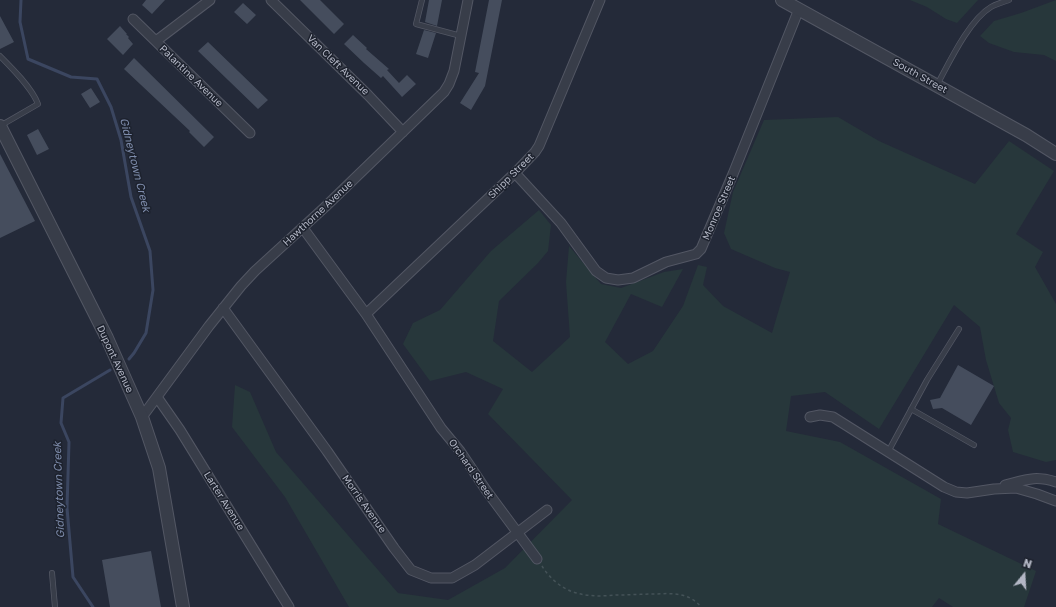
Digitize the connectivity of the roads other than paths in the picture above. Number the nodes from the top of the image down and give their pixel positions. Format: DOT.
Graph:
graph roads {
  1 [pos="210,0"];
  2 [pos="271,0"];
  3 [pos="422,0"];
  4 [pos="468,0"];
  5 [pos="600,0"];
  6 [pos="782,0"];
  7 [pos="1008,0"];
  8 [pos="799,9"];
  9 [pos="133,20"];
  10 [pos="461,36"];
  11 [pos="156,41"];
  12 [pos="0,56"];
  13 [pos="937,85"];
  14 [pos="0,126"];
  15 [pos="403,132"];
  16 [pos="250,133"];
  17 [pos="1056,154"];
  18 [pos="515,173"];
  19 [pos="302,228"];
  20 [pos="222,308"];
  21 [pos="366,314"];
  22 [pos="959,329"];
  23 [pos="157,397"];
  24 [pos="911,409"];
  25 [pos="142,417"];
  26 [pos="810,417"];
  27 [pos="974,445"];
  28 [pos="888,452"];
  29 [pos="1056,482"];
  30 [pos="994,489"];
  31 [pos="1056,501"];
  32 [pos="548,510"];
  33 [pos="517,532"];
  34 [pos="537,559"];
  35 [pos="52,573"];
  36 [pos="55,607"];
  37 [pos="183,607"];
  38 [pos="289,607"];
  1 -- 11 [label="street"];
  2 -- 15 [label="street, Van Cleft Avenue"];
  3 -- 10 [label="lane"];
  4 -- 10 [label="street, Hawthorne Avenue"];
  5 -- 18 [label="street, Shipp Street"];
  6 -- 8 [label="street, South Street"];
  7 -- 13 [label="lane"];
  8 -- 13 [label="street, South Street"];
  8 -- 18 [label="street, Monroe Street"];
  9 -- 11 [label="street, Palantine Avenue"];
  10 -- 15 [label="street, Hawthorne Avenue"];
  11 -- 16 [label="street, Palantine Avenue"];
  12 -- 14 [label="lane"];
  13 -- 17 [label="street, South Street"];
  14 -- 25 [label="street, Dupont Avenue"];
  15 -- 19 [label="street, Hawthorne Avenue"];
  18 -- 21 [label="street, Shipp Street"];
  19 -- 20 [label="street, Hawthorne Avenue"];
  19 -- 21 [label="street, Orchard Street"];
  20 -- 23 [label="street, Hawthorne Avenue"];
  20 -- 33 [label="street, Morris Avenue"];
  21 -- 33 [label="street, Orchard Street"];
  22 -- 24 [label="lane"];
  23 -- 25 [label="street, Hawthorne Avenue"];
  23 -- 38 [label="street, Larter Avenue"];
  24 -- 27 [label="lane"];
  24 -- 28 [label="lane"];
  25 -- 37 [label="street, Dupont Avenue"];
  26 -- 28 [label="street"];
  28 -- 30 [label="street"];
  29 -- 30 [label="street"];
  30 -- 31 [label="street"];
  32 -- 33 [label="street, Morris Avenue"];
  33 -- 34 [label="street, Orchard Street"];
  35 -- 36 [label="lane"];
}
